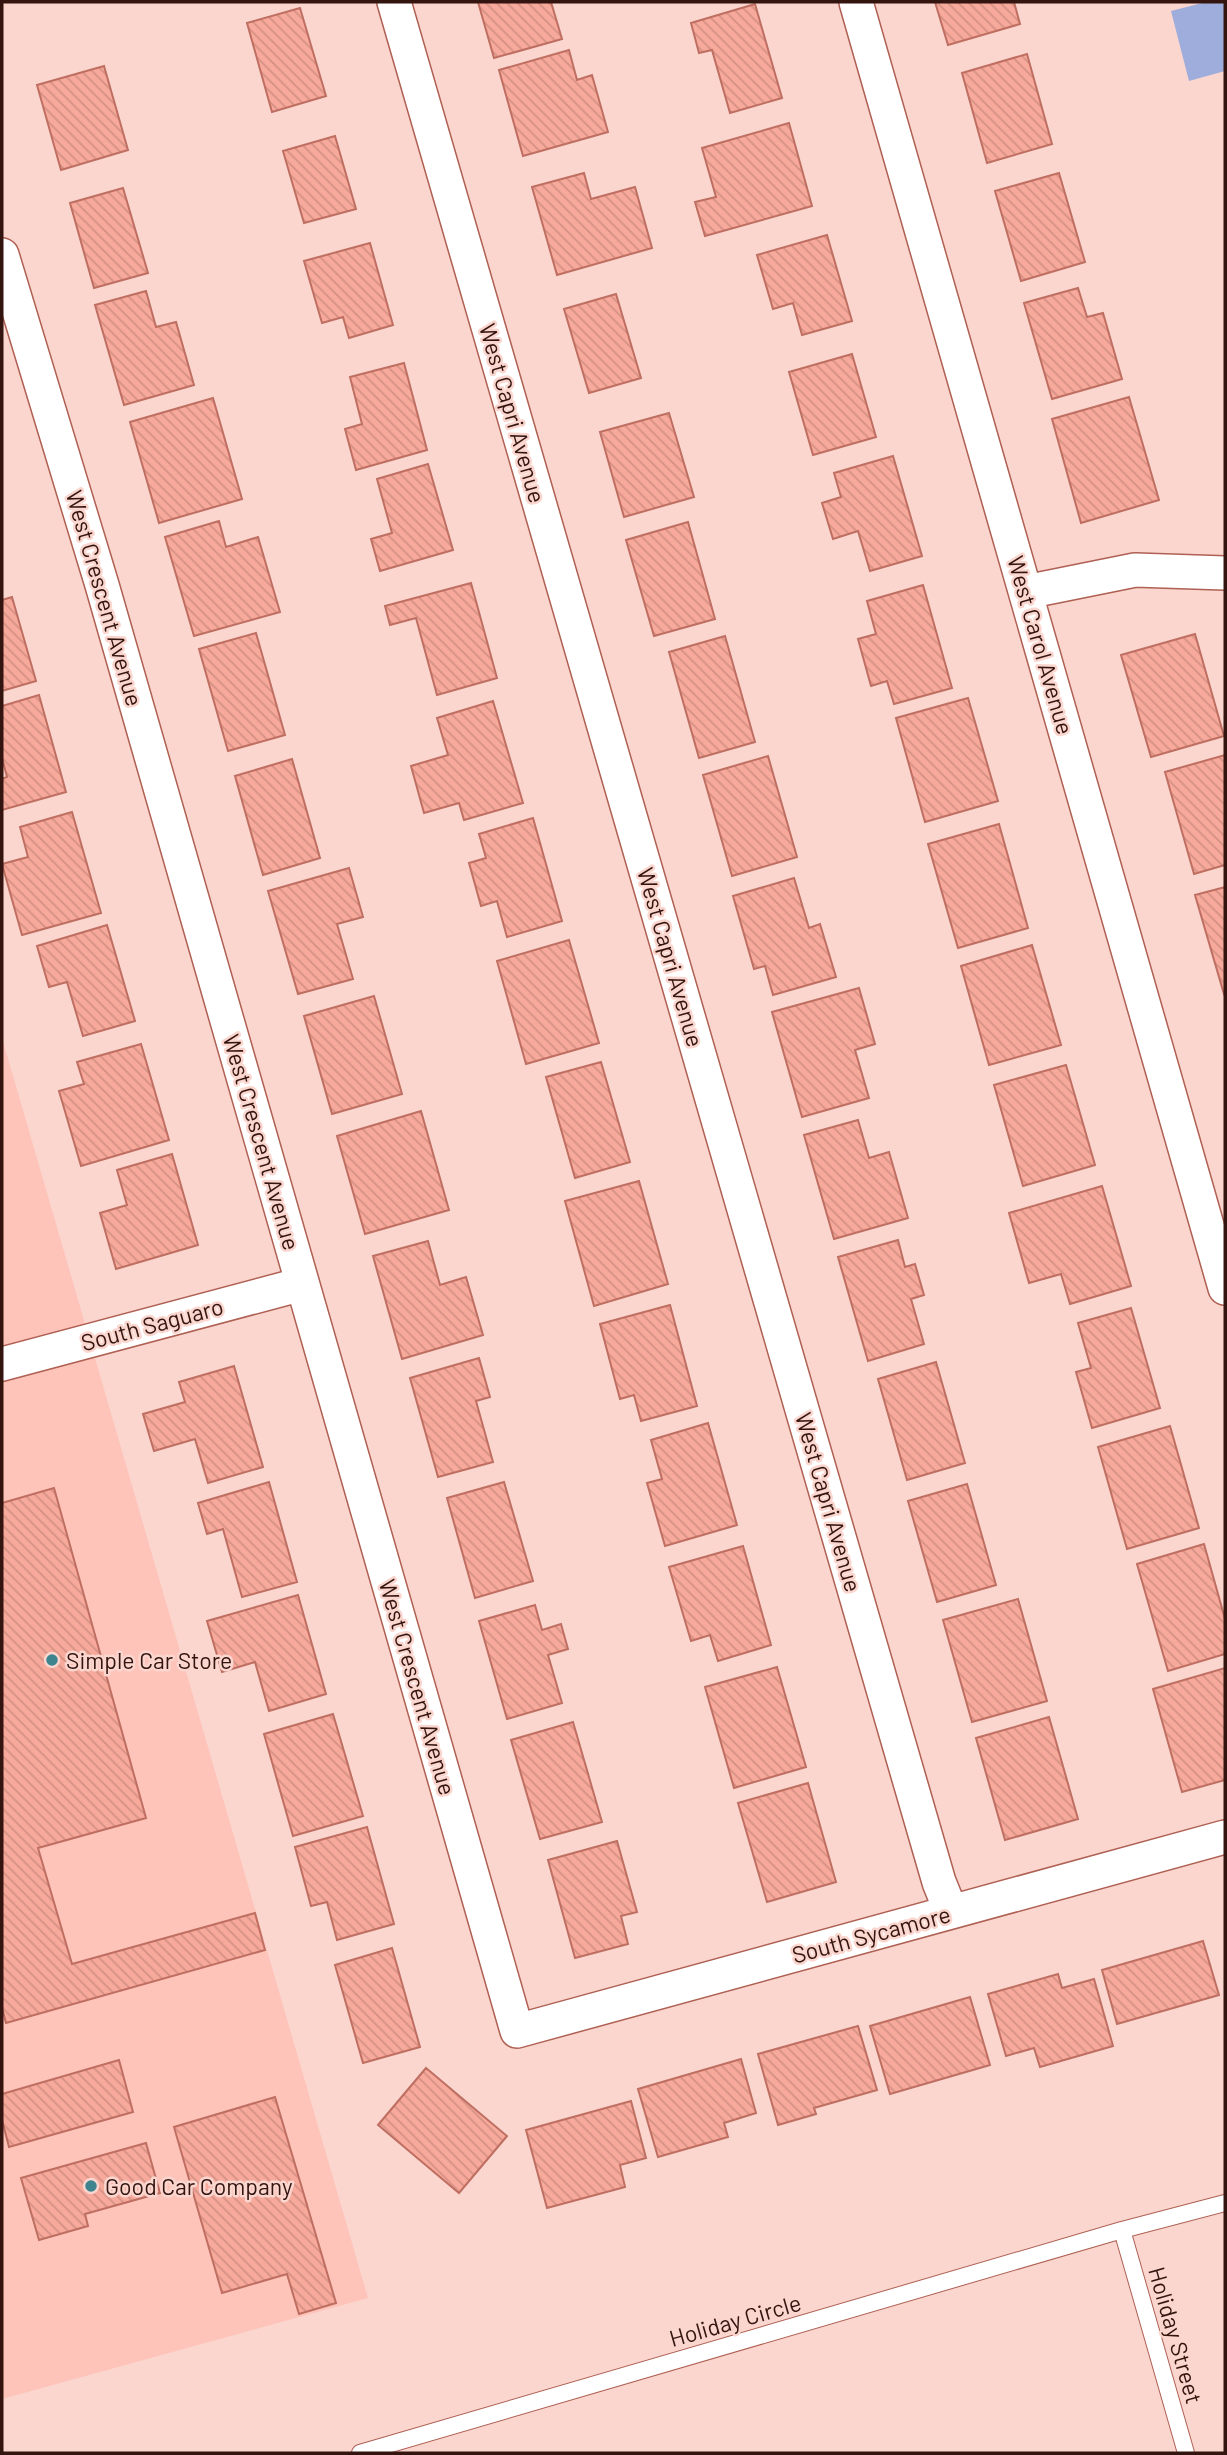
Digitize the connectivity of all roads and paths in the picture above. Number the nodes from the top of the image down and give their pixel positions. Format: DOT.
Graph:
graph roads {
  1 [pos="394,2"];
  2 [pos="856,2"];
  3 [pos="2,255"];
  4 [pos="1225,573"];
  5 [pos="1026,592"];
  6 [pos="302,1284"];
  7 [pos="1225,1288"];
  8 [pos="2,1364"];
  9 [pos="1225,1837"];
  10 [pos="951,1912"];
  11 [pos="517,2031"];
  12 [pos="1225,2203"];
  13 [pos="1122,2230"];
  14 [pos="378,2451"];
  15 [pos="360,2453"];
  16 [pos="1186,2453"];
  1 -- 10 [label="street, West Capri Avenue"];
  2 -- 5 [label="street, West Carol Avenue"];
  3 -- 6 [label="street, West Crescent Avenue"];
  4 -- 5 [label="street"];
  5 -- 7 [label="street, West Carol Avenue"];
  6 -- 8 [label="street, South Saguaro"];
  6 -- 11 [label="street, West Crescent Avenue"];
  9 -- 10 [label="street, South Sycamore"];
  10 -- 11 [label="street, South Sycamore"];
  12 -- 13 [label="lane, Holiday Circle"];
  13 -- 14 [label="lane, Holiday Circle"];
  13 -- 16 [label="lane, Holiday Street"];
  14 -- 15 [label="lane, Holiday Circle"];
}
